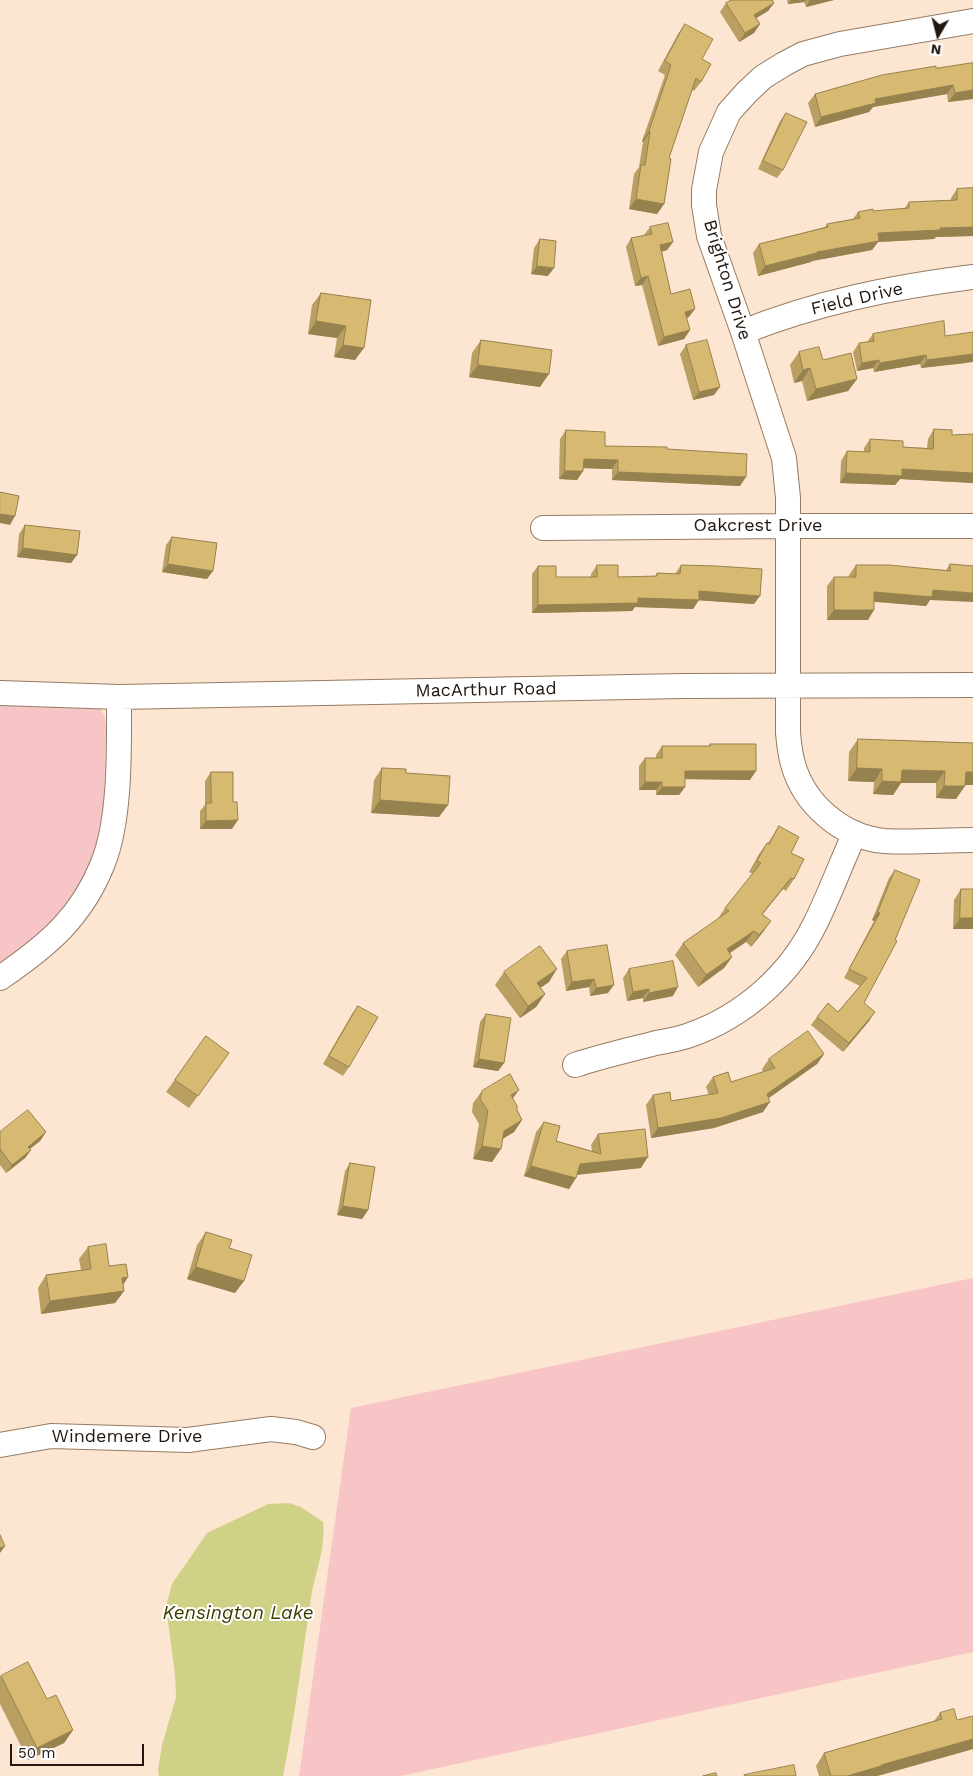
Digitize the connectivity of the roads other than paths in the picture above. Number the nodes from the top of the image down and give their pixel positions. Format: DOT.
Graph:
graph roads {
  1 [pos="973,21"];
  2 [pos="973,277"];
  3 [pos="743,332"];
  4 [pos="788,526"];
  5 [pos="973,526"];
  6 [pos="543,528"];
  7 [pos="788,685"];
  8 [pos="973,685"];
  9 [pos="0,693"];
  10 [pos="118,697"];
  11 [pos="855,833"];
  12 [pos="973,840"];
  13 [pos="0,978"];
  14 [pos="575,1065"];
  15 [pos="312,1437"];
  16 [pos="0,1445"];
  1 -- 3 [label="street, Brighton Drive"];
  2 -- 3 [label="street, Field Drive"];
  3 -- 4 [label="street, Brighton Drive"];
  4 -- 5 [label="street, Oakcrest Drive"];
  4 -- 6 [label="street, Oakcrest Drive"];
  4 -- 7 [label="street, Brighton Drive"];
  7 -- 8 [label="street, MacArthur Road"];
  7 -- 10 [label="street, MacArthur Road"];
  7 -- 11 [label="street, Brighton Drive"];
  9 -- 10 [label="street, MacArthur Road"];
  10 -- 13 [label="street"];
  11 -- 12 [label="street, Brighton Drive"];
  11 -- 14 [label="street"];
  15 -- 16 [label="street, Windemere Drive"];
}
